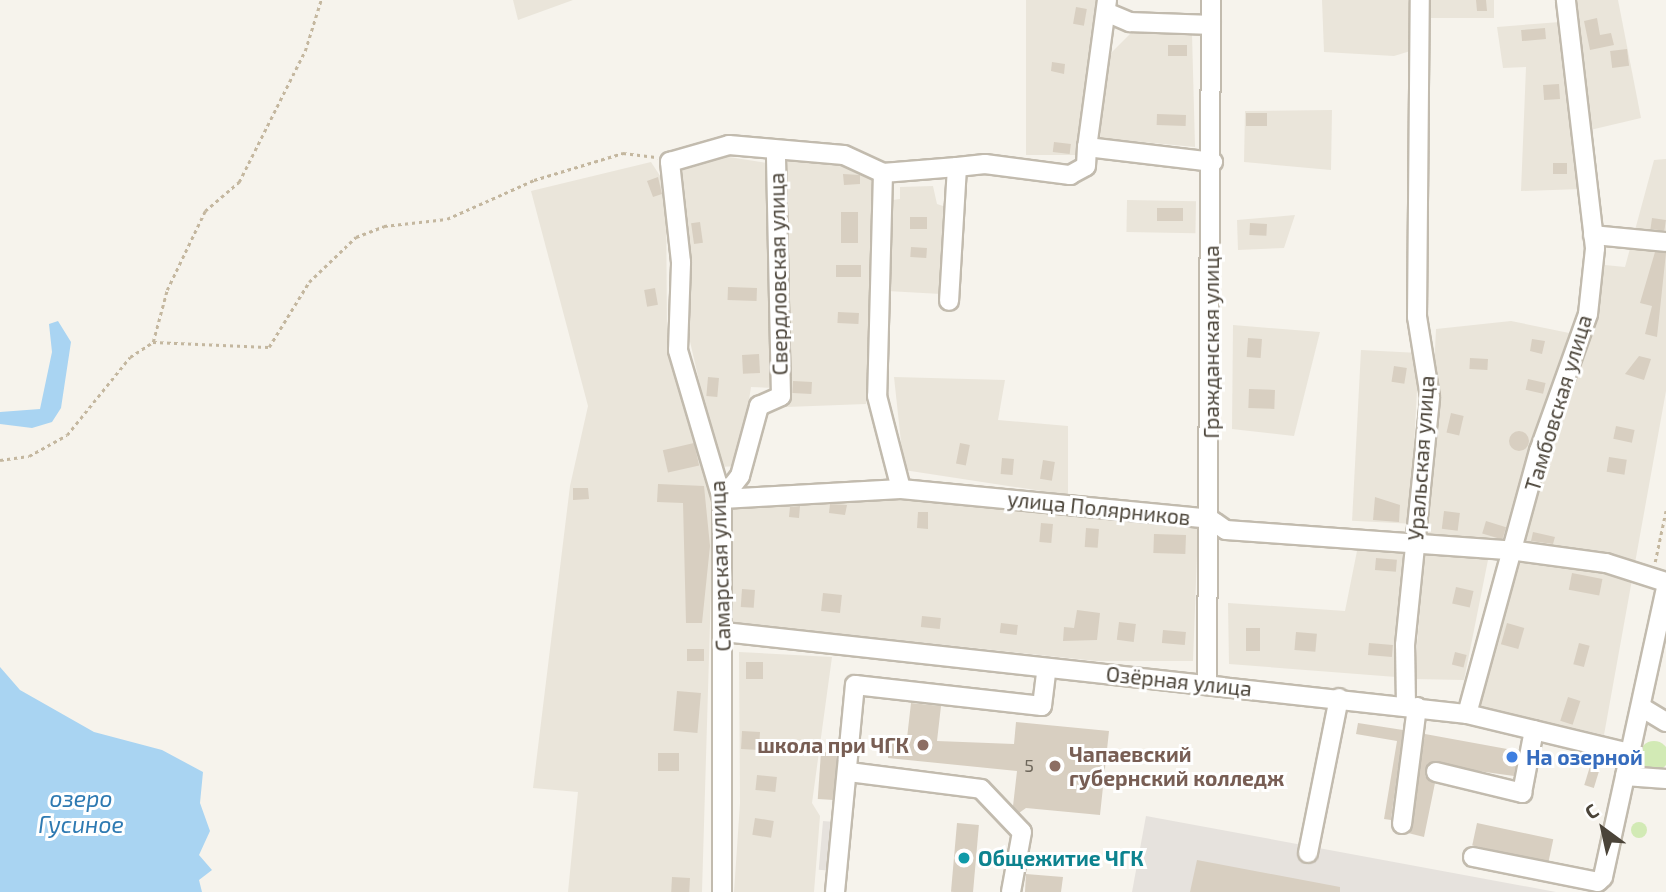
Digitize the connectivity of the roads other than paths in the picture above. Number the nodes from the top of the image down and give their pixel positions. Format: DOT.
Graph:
graph roads {
  1 [pos="1211,0"];
  2 [pos="1420,0"];
  3 [pos="1566,0"];
  4 [pos="1107,6"];
  5 [pos="1211,25"];
  6 [pos="1087,147"];
  7 [pos="776,153"];
  8 [pos="1213,162"];
  9 [pos="957,167"];
  10 [pos="883,173"];
  11 [pos="1593,235"];
  12 [pos="1666,242"];
  13 [pos="949,300"];
  14 [pos="901,489"];
  15 [pos="722,499"];
  16 [pos="1210,519"];
  17 [pos="1416,539"];
  18 [pos="1517,551"];
  19 [pos="1666,582"];
  20 [pos="1666,589"];
  21 [pos="724,632"];
  22 [pos="1047,668"];
  23 [pos="1207,684"];
  24 [pos="1339,698"];
  25 [pos="1412,706"];
  26 [pos="1641,707"];
  27 [pos="1466,713"];
  28 [pos="1665,723"];
  29 [pos="1534,730"];
  30 [pos="1630,753"];
  31 [pos="849,772"];
  32 [pos="1436,772"];
  33 [pos="1625,776"];
  34 [pos="1666,779"];
  35 [pos="1402,824"];
  36 [pos="1308,853"];
  37 [pos="1473,858"];
  38 [pos="722,892"];
  39 [pos="835,892"];
  40 [pos="1011,892"];
  1 -- 5 [label="street, Гражданская улица"];
  2 -- 17 [label="street, Уральская улица"];
  3 -- 11 [label="street, Тамбовская улица"];
  4 -- 5 [label="street"];
  4 -- 6 [label="street"];
  5 -- 8 [label="street, Гражданская улица"];
  6 -- 8 [label="street"];
  6 -- 9 [label="street"];
  7 -- 10 [label="street"];
  7 -- 15 [label="street, Свердловская улица"];
  7 -- 15 [label="street, Самарская улица"];
  8 -- 16 [label="street, Гражданская улица"];
  9 -- 10 [label="street"];
  9 -- 13 [label="street"];
  10 -- 14 [label="street"];
  11 -- 12 [label="street"];
  11 -- 18 [label="street, Тамбовская улица"];
  14 -- 15 [label="street, улица Полярников"];
  14 -- 16 [label="street, улица Полярников"];
  15 -- 21 [label="street, Самарская улица"];
  16 -- 17 [label="street, улица Полярников"];
  16 -- 23 [label="street, Гражданская улица"];
  17 -- 18 [label="street, улица Полярников"];
  17 -- 25 [label="street, Уральская улица"];
  18 -- 19 [label="street, улица Полярников"];
  18 -- 27 [label="street, Тамбовская улица"];
  20 -- 26 [label="street"];
  21 -- 22 [label="street, Озёрная улица"];
  21 -- 38 [label="street, Самарская улица"];
  22 -- 23 [label="street, Озёрная улица"];
  22 -- 31 [label="street"];
  23 -- 24 [label="street, Озёрная улица"];
  24 -- 25 [label="street, Озёрная улица"];
  24 -- 36 [label="street"];
  25 -- 27 [label="street, Озёрная улица"];
  25 -- 35 [label="street, Уральская улица"];
  26 -- 28 [label="street"];
  26 -- 30 [label="street"];
  27 -- 29 [label="street, Озёрная улица"];
  29 -- 30 [label="street, Озёрная улица"];
  29 -- 32 [label="street"];
  30 -- 33 [label="street"];
  31 -- 39 [label="street"];
  31 -- 40 [label="street"];
  33 -- 34 [label="street"];
  33 -- 37 [label="street"];
}
